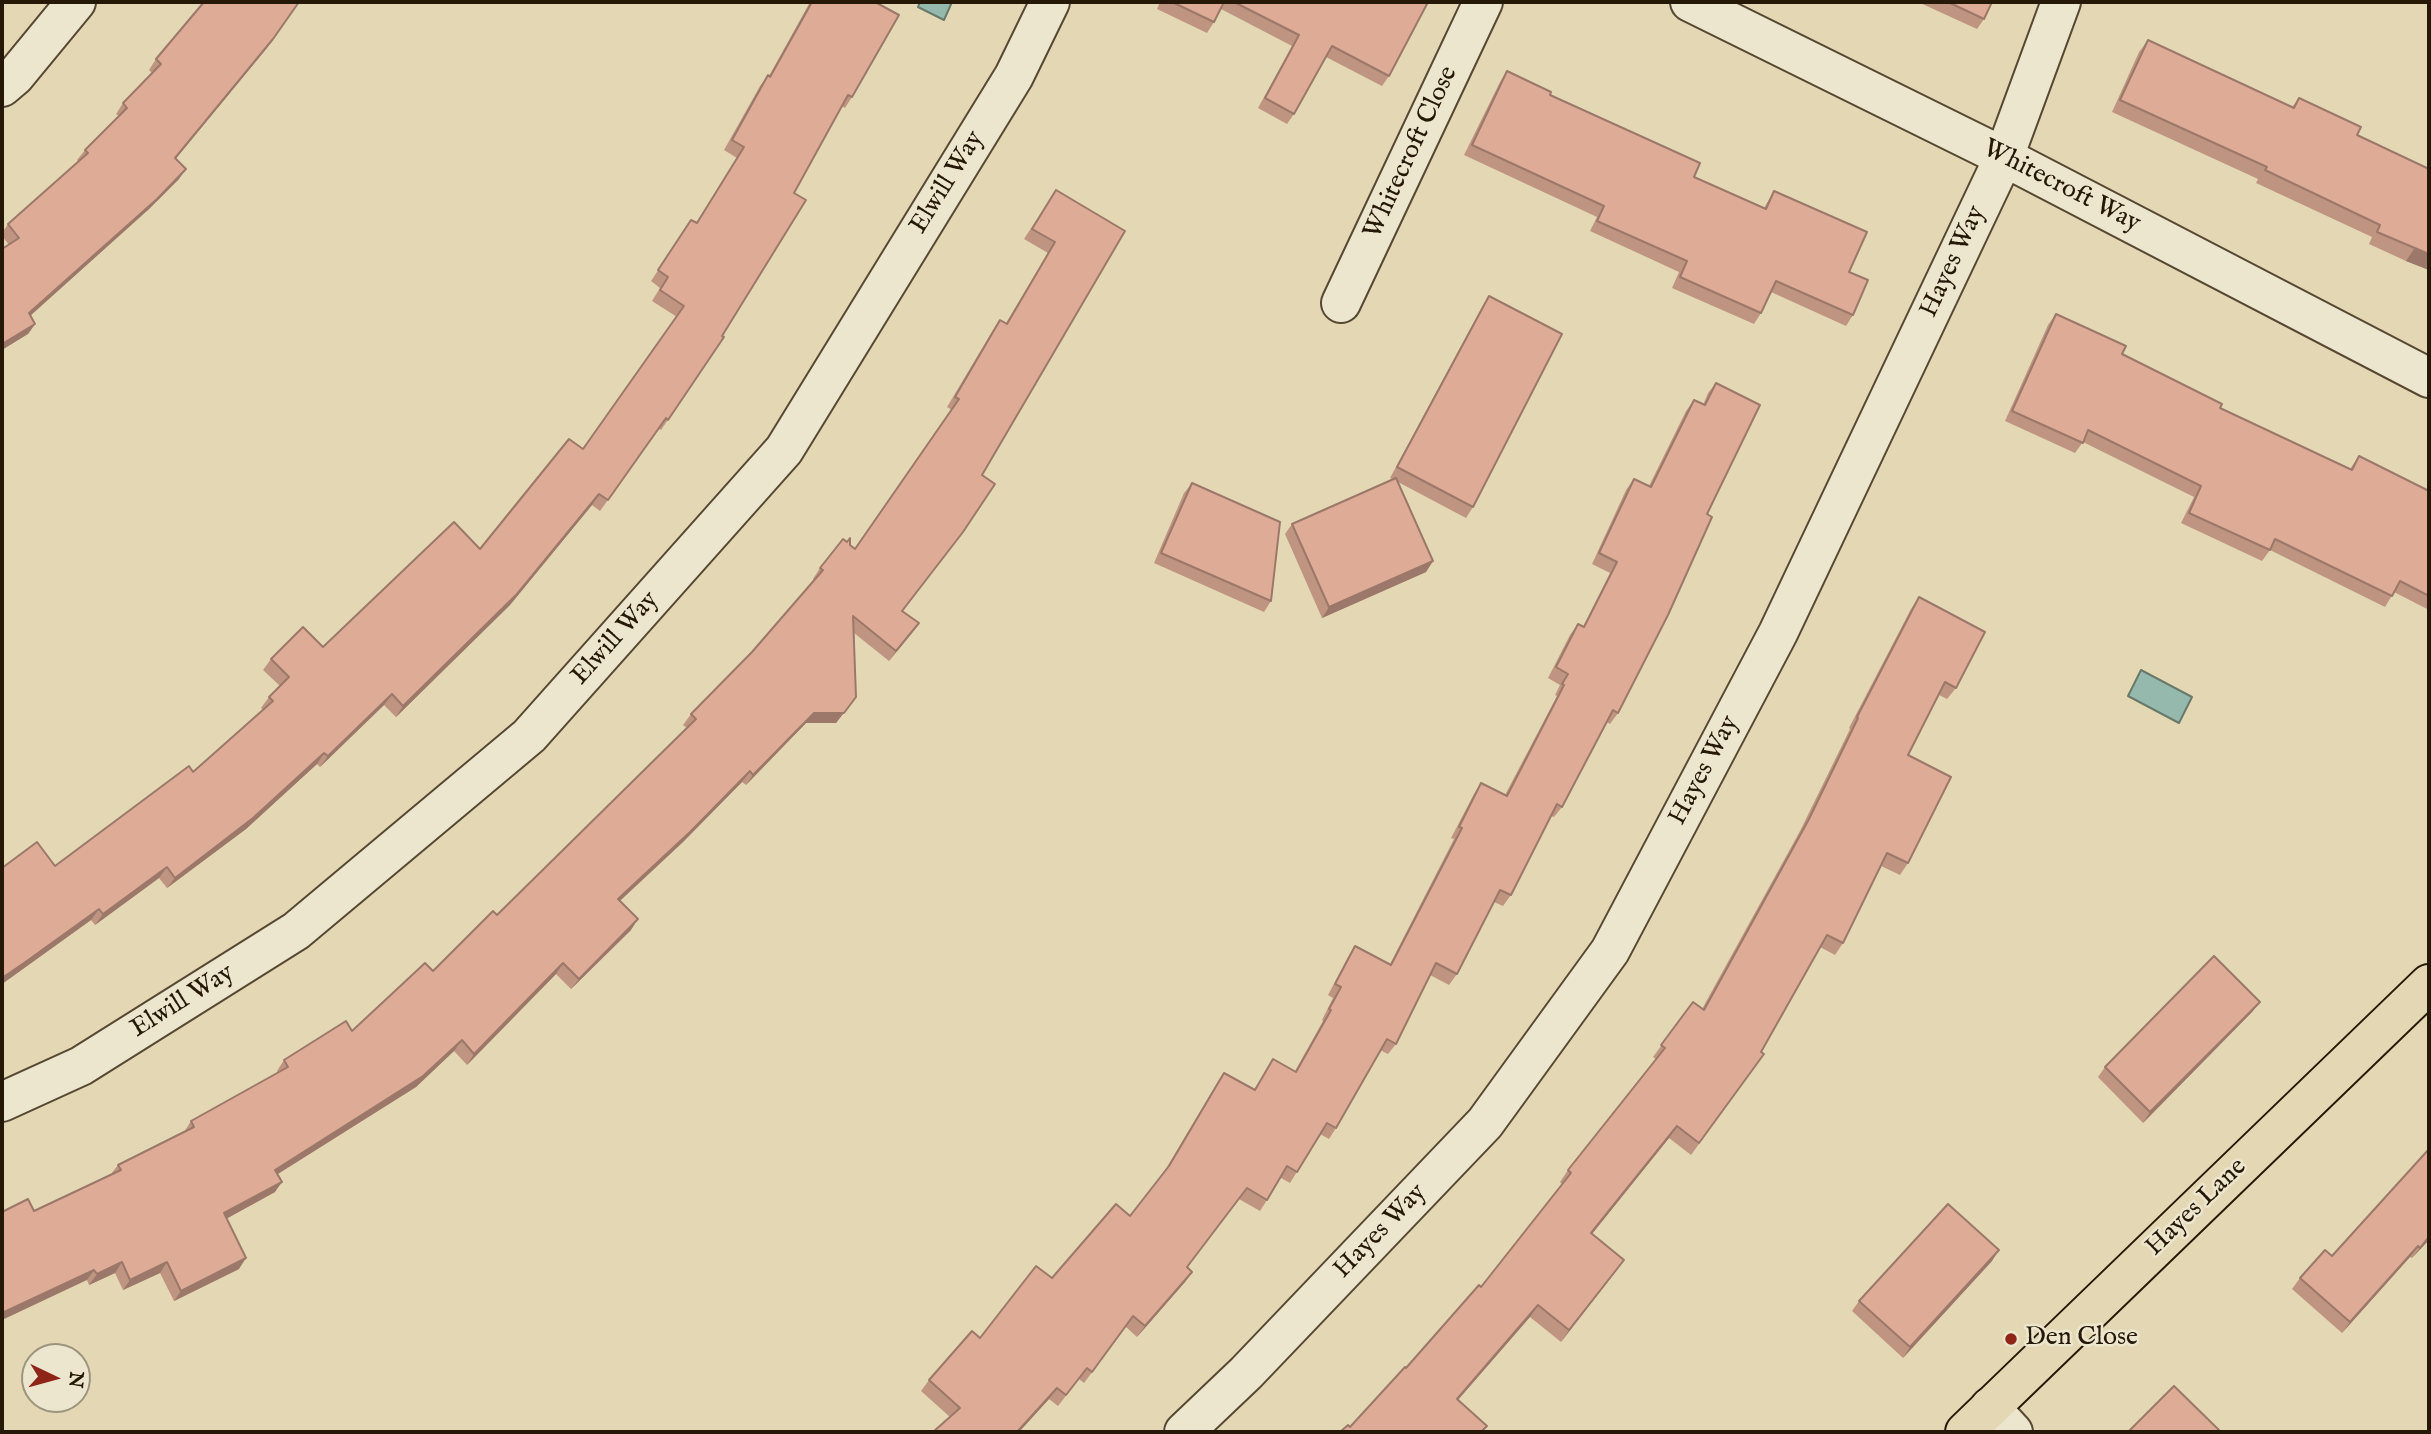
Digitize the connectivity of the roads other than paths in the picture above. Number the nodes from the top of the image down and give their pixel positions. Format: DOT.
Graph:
graph roads {
  1 [pos="76,2"];
  2 [pos="1050,2"];
  3 [pos="1483,2"];
  4 [pos="1690,2"];
  5 [pos="2061,2"];
  6 [pos="2,87"];
  7 [pos="2004,157"];
  8 [pos="1341,303"];
  9 [pos="2429,378"];
  10 [pos="2429,984"];
  11 [pos="2,1102"];
  12 [pos="1989,1424"];
  13 [pos="1184,1432"];
  1 -- 6 [label="street"];
  2 -- 11 [label="street, Elwill Way"];
  3 -- 8 [label="street, Whitecroft Close"];
  4 -- 7 [label="street, Whitecroft Way"];
  5 -- 7 [label="street, Hayes Way"];
  7 -- 9 [label="street, Whitecroft Way"];
  7 -- 13 [label="street, Hayes Way"];
  10 -- 12 [label="main road, Hayes Lane"];
}
